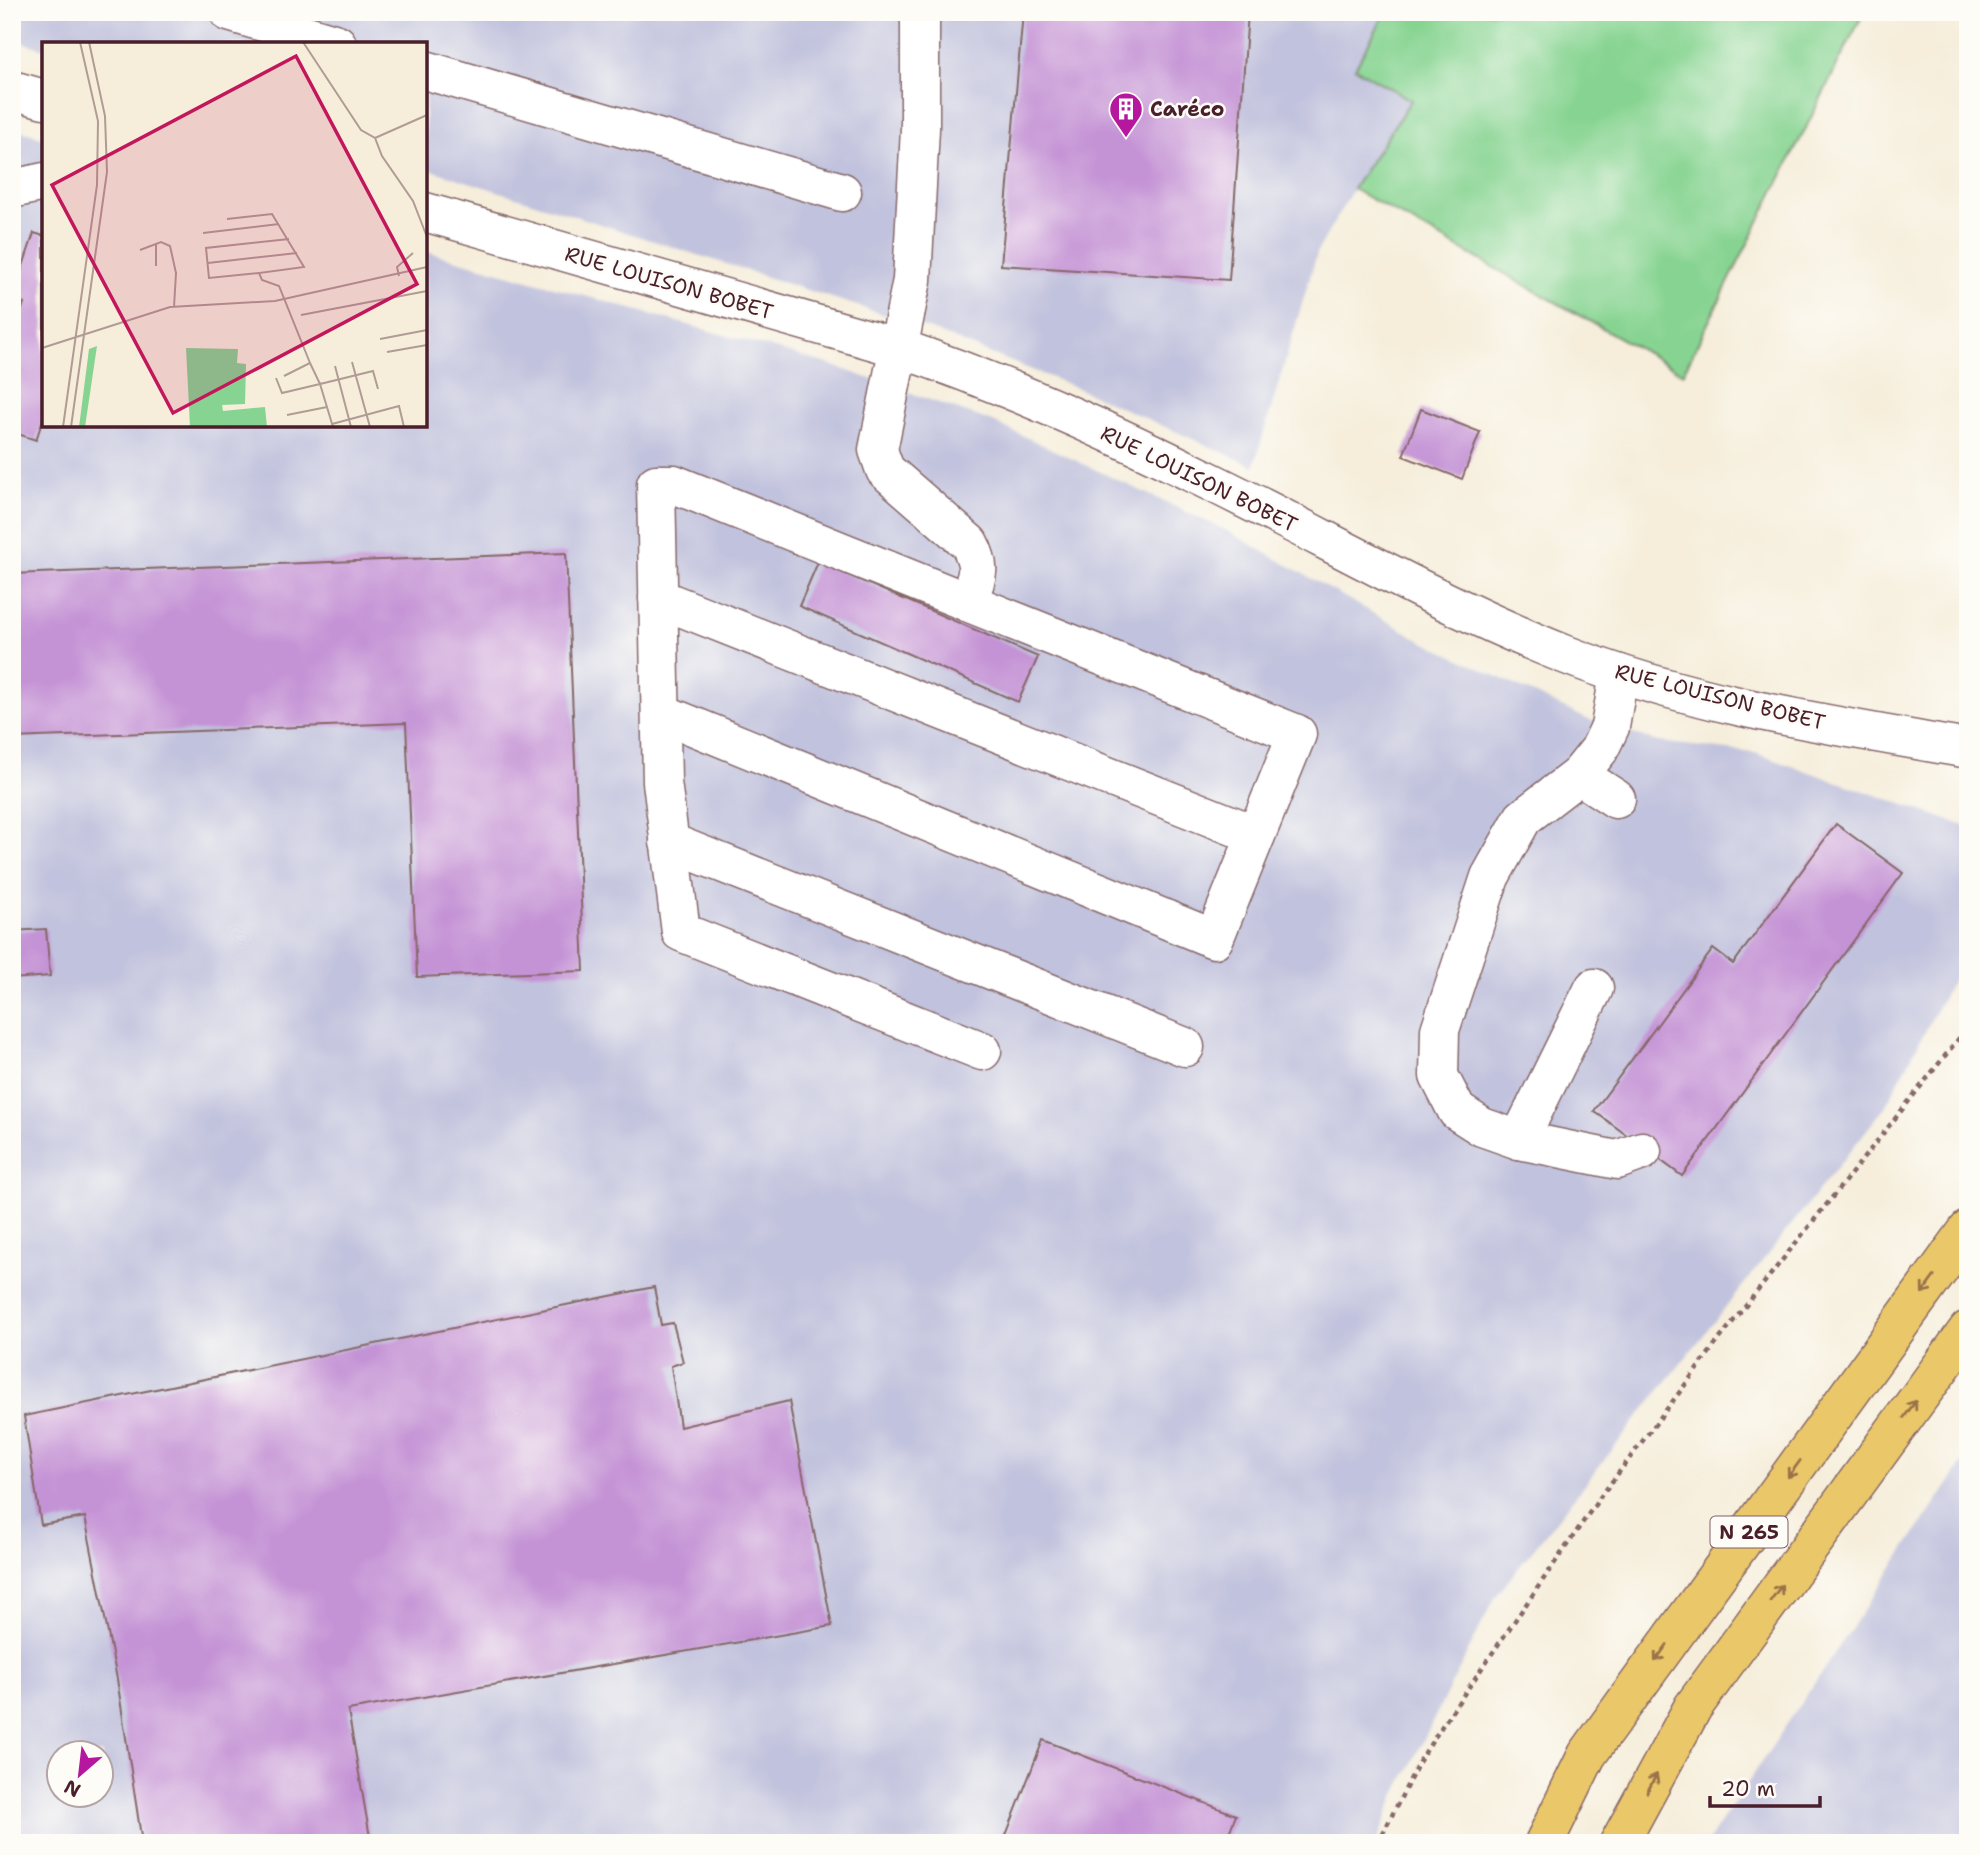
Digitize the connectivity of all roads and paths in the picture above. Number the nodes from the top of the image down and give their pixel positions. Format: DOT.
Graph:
graph roads {
  1 [pos="229,12"];
  2 [pos="920,12"];
  3 [pos="330,42"];
  4 [pos="427,71"];
  5 [pos="12,90"];
  6 [pos="42,98"];
  7 [pos="42,182"];
  8 [pos="12,189"];
  9 [pos="842,192"];
  10 [pos="427,213"];
  11 [pos="899,348"];
  12 [pos="658,598"];
  13 [pos="967,602"];
  14 [pos="1619,674"];
  15 [pos="660,713"];
  16 [pos="1968,749"];
  17 [pos="1580,775"];
  18 [pos="1616,799"];
  19 [pos="1256,835"];
  20 [pos="669,842"];
  21 [pos="1594,988"];
  22 [pos="1968,1027"];
  23 [pos="1185,1047"];
  24 [pos="982,1051"];
  25 [pos="1519,1140"];
  26 [pos="1642,1151"];
  27 [pos="1968,1230"];
  28 [pos="1968,1330"];
  29 [pos="1378,1843"];
  30 [pos="1544,1843"];
  31 [pos="1619,1843"];
  1 -- 3 [label="street"];
  2 -- 11 [label="street"];
  4 -- 9 [label="street"];
  5 -- 6 [label="street"];
  7 -- 8 [label="street"];
  10 -- 11 [label="street, RUE LOUISON BOBET"];
  11 -- 13 [label="street"];
  11 -- 14 [label="street, RUE LOUISON BOBET"];
  12 -- 13 [label="street"];
  12 -- 15 [label="street"];
  12 -- 19 [label="street"];
  13 -- 19 [label="street"];
  14 -- 16 [label="street, RUE LOUISON BOBET"];
  14 -- 17 [label="street"];
  15 -- 19 [label="street"];
  15 -- 20 [label="street"];
  17 -- 18 [label="street"];
  17 -- 25 [label="street"];
  20 -- 23 [label="street"];
  20 -- 24 [label="street"];
  21 -- 25 [label="street"];
  22 -- 29 [label="path"];
  25 -- 26 [label="street"];
  27 -- 30 [label="highway, N 265, one-way"];
  31 -- 28 [label="highway, N 265, one-way"];
}
